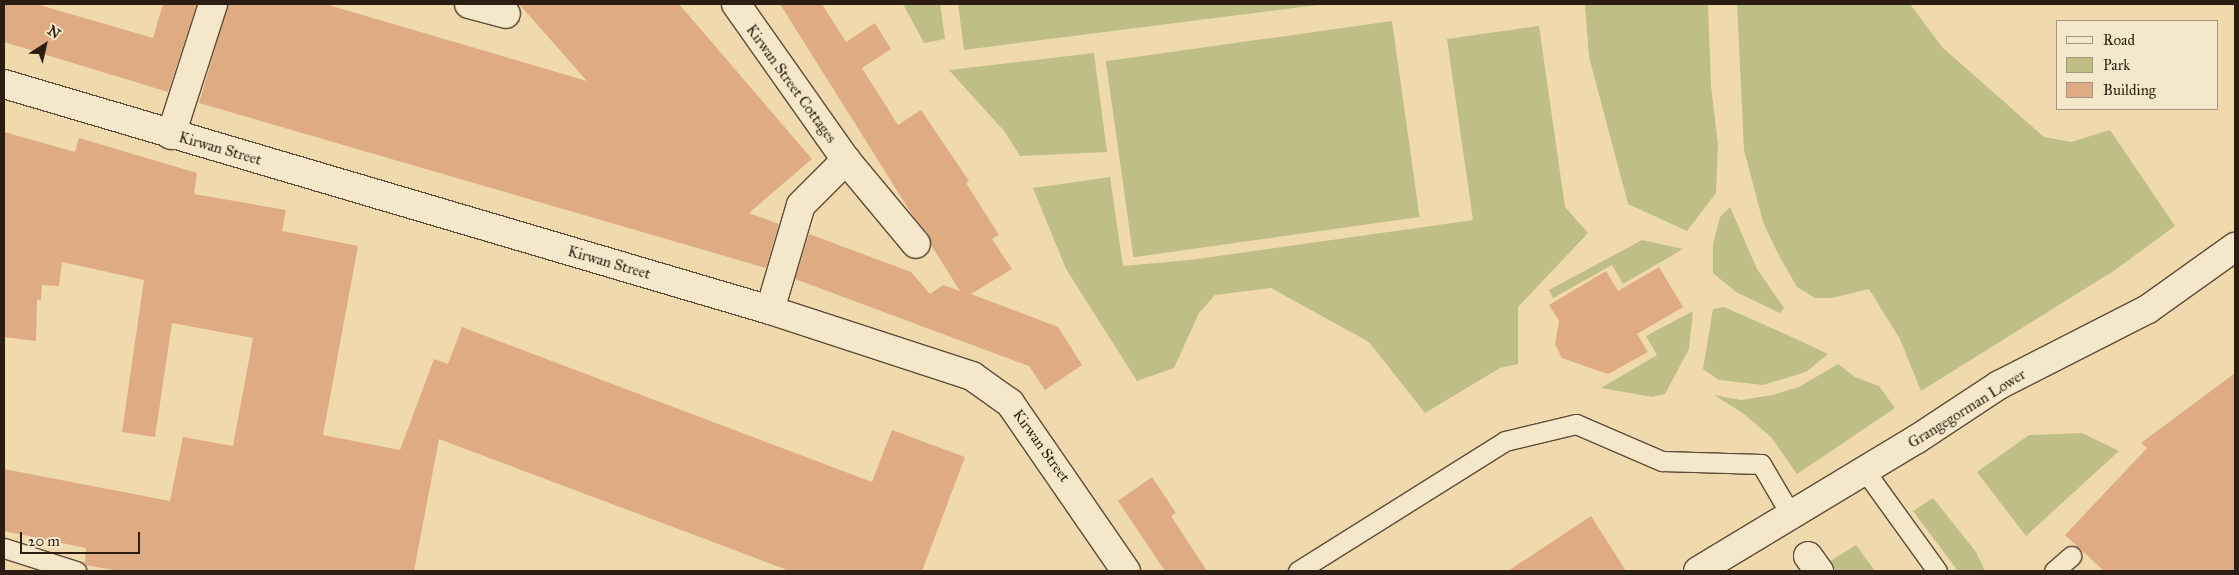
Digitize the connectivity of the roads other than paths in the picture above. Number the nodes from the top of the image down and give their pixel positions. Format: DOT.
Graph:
graph roads {
  1 [pos="213,4"];
  2 [pos="469,4"];
  3 [pos="732,5"];
  4 [pos="506,14"];
  5 [pos="4,84"];
  6 [pos="171,134"];
  7 [pos="846,160"];
  8 [pos="916,244"];
  9 [pos="2235,247"];
  10 [pos="770,310"];
  11 [pos="1865,471"];
  12 [pos="1791,515"];
  13 [pos="4,548"];
  14 [pos="2071,556"];
  15 [pos="76,571"];
  16 [pos="1126,571"];
  17 [pos="1298,571"];
  18 [pos="1698,571"];
  19 [pos="1937,571"];
  20 [pos="2054,571"];
  1 -- 6 [label="street"];
  2 -- 4 [label="street"];
  3 -- 7 [label="street, Kirwan Street Cottages"];
  5 -- 6 [label="street, Kirwan Street"];
  6 -- 10 [label="street, Kirwan Street"];
  7 -- 8 [label="street, Kirwan Street Cottages"];
  7 -- 10 [label="street"];
  9 -- 11 [label="street, Grangegorman Lower"];
  10 -- 16 [label="street, Kirwan Street"];
  11 -- 12 [label="street, Grangegorman Lower"];
  11 -- 19 [label="lane"];
  12 -- 17 [label="lane"];
  12 -- 18 [label="street, Grangegorman Lower"];
  13 -- 15 [label="lane"];
  14 -- 20 [label="lane"];
}
